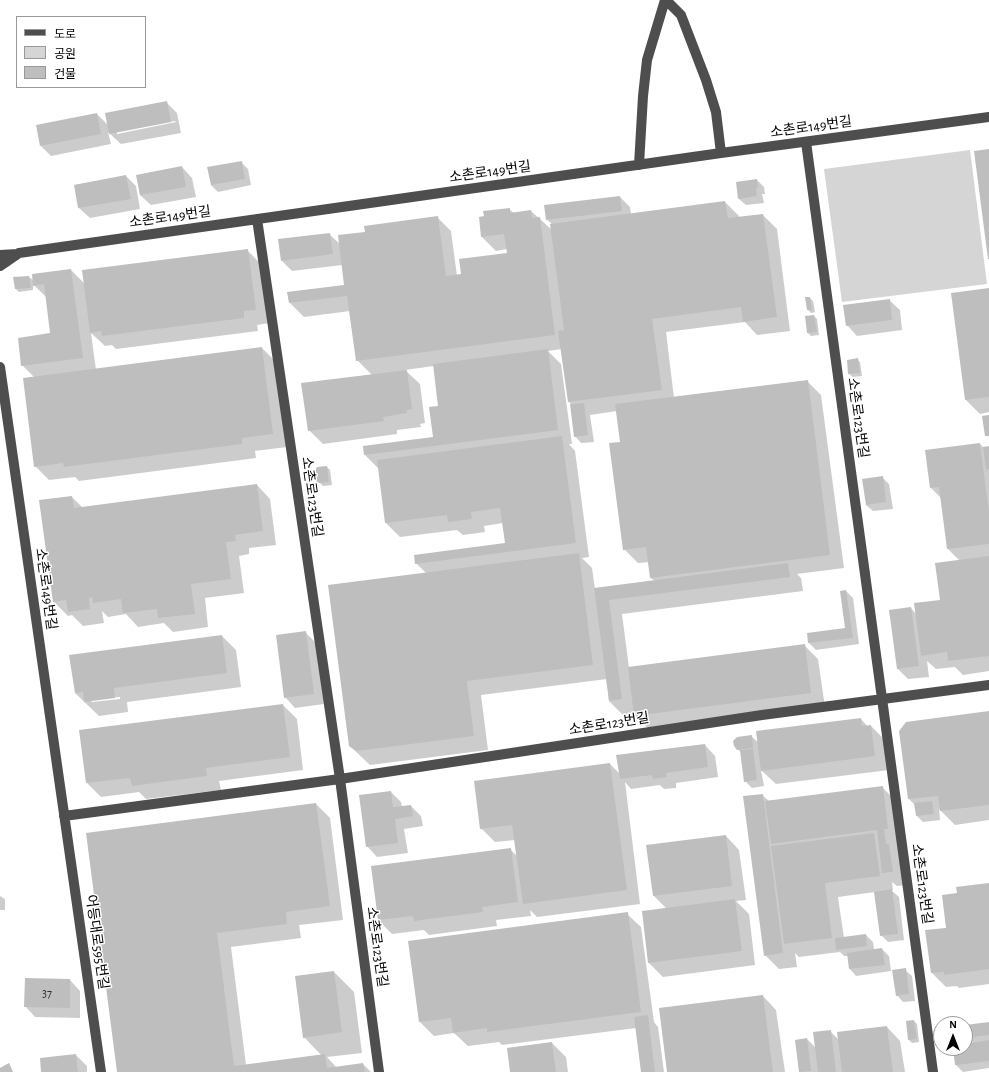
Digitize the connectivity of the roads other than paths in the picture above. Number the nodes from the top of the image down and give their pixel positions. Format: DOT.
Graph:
graph roads {
  1 [pos="666,0"];
  2 [pos="989,117"];
  3 [pos="806,142"];
  4 [pos="721,153"];
  5 [pos="639,165"];
  6 [pos="257,219"];
  7 [pos="19,253"];
  8 [pos="0,255"];
  9 [pos="0,266"];
  10 [pos="0,367"];
  11 [pos="989,685"];
  12 [pos="883,699"];
  13 [pos="340,779"];
  14 [pos="64,816"];
  15 [pos="101,1072"];
  16 [pos="379,1072"];
  17 [pos="933,1072"];
  1 -- 4 [label="street"];
  1 -- 5 [label="street"];
  2 -- 3 [label="street, 소촌로149번길"];
  3 -- 4 [label="street, 소촌로149번길"];
  3 -- 12 [label="street, 소촌로123번길"];
  4 -- 5 [label="street, 소촌로149번길"];
  5 -- 6 [label="street, 소촌로149번길"];
  6 -- 7 [label="street, 소촌로149번길"];
  6 -- 13 [label="street, 소촌로123번길"];
  7 -- 8 [label="street"];
  7 -- 9 [label="street, 소촌로149번길"];
  10 -- 14 [label="street, 소촌로149번길"];
  11 -- 12 [label="street, 소촌로123번길"];
  12 -- 13 [label="street, 소촌로123번길"];
  12 -- 17 [label="street, 소촌로123번길"];
  13 -- 14 [label="street, 소촌로123번길"];
  13 -- 16 [label="street, 소촌로123번길"];
  14 -- 15 [label="street, 어등대로595번길"];
}
